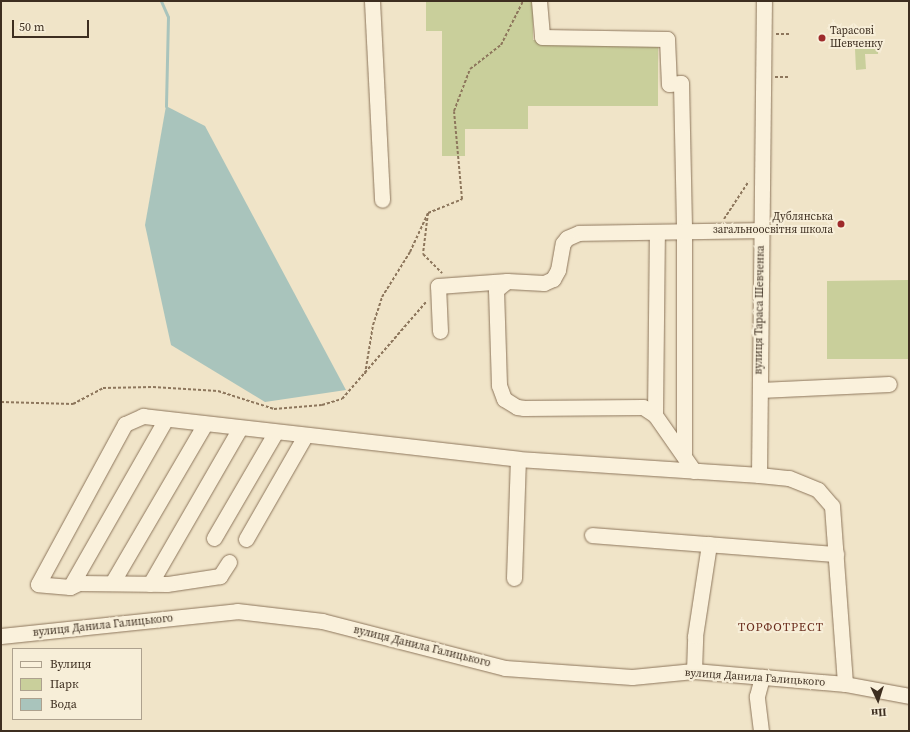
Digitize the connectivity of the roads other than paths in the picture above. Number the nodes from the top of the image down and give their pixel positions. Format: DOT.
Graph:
graph roads {
  1 [pos="372,1"];
  2 [pos="539,1"];
  3 [pos="764,1"];
  4 [pos="382,200"];
  5 [pos="761,230"];
  6 [pos="684,231"];
  7 [pos="657,232"];
  8 [pos="507,282"];
  9 [pos="440,331"];
  10 [pos="889,384"];
  11 [pos="760,390"];
  12 [pos="655,415"];
  13 [pos="166,419"];
  14 [pos="205,424"];
  15 [pos="240,428"];
  16 [pos="275,433"];
  17 [pos="305,436"];
  18 [pos="684,456"];
  19 [pos="518,459"];
  20 [pos="694,471"];
  21 [pos="759,475"];
  22 [pos="592,535"];
  23 [pos="214,538"];
  24 [pos="246,539"];
  25 [pos="709,544"];
  26 [pos="836,554"];
  27 [pos="229,562"];
  28 [pos="514,578"];
  29 [pos="112,583"];
  30 [pos="150,584"];
  31 [pos="70,587"];
  32 [pos="1,636"];
  33 [pos="694,671"];
  34 [pos="762,677"];
  35 [pos="845,684"];
  36 [pos="909,696"];
  37 [pos="760,731"];
  1 -- 4 [label="street"];
  2 -- 6 [label="street"];
  3 -- 5 [label="street, вулиця Тараса Шевченка"];
  5 -- 6 [label="street"];
  5 -- 11 [label="street, вулиця Тараса Шевченка"];
  6 -- 7 [label="street"];
  6 -- 18 [label="street"];
  7 -- 8 [label="street"];
  7 -- 12 [label="street"];
  8 -- 9 [label="street"];
  8 -- 12 [label="street"];
  10 -- 11 [label="street"];
  11 -- 21 [label="street, вулиця Тараса Шевченка"];
  12 -- 18 [label="street"];
  13 -- 14 [label="street"];
  13 -- 31 [label="street"];
  13 -- 31 [label="street"];
  14 -- 15 [label="street"];
  14 -- 29 [label="street"];
  15 -- 16 [label="street"];
  15 -- 30 [label="street"];
  16 -- 17 [label="street"];
  16 -- 23 [label="street"];
  17 -- 19 [label="street"];
  17 -- 24 [label="street"];
  18 -- 20 [label="street"];
  19 -- 20 [label="street"];
  19 -- 28 [label="street"];
  20 -- 21 [label="street"];
  21 -- 26 [label="street"];
  22 -- 25 [label="street"];
  25 -- 26 [label="street"];
  25 -- 33 [label="street"];
  26 -- 35 [label="street"];
  27 -- 30 [label="street"];
  29 -- 30 [label="street"];
  29 -- 31 [label="street"];
  32 -- 33 [label="street, вулиця Данила Галицького"];
  33 -- 34 [label="street, вулиця Данила Галицького"];
  34 -- 35 [label="street, вулиця Данила Галицького"];
  34 -- 37 [label="street"];
  35 -- 36 [label="street, вулиця Данила Галицького"];
}
